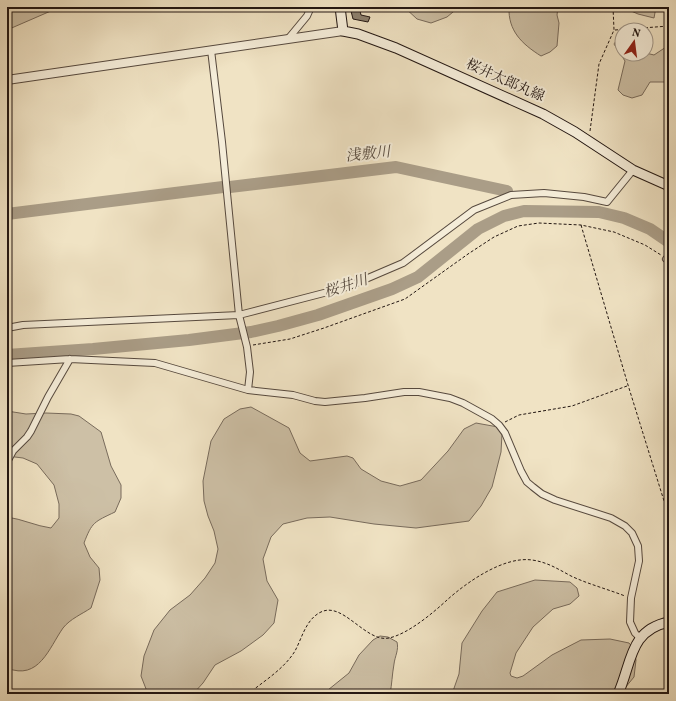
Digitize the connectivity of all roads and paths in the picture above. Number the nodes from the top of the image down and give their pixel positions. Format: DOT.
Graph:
graph roads {
  1 [pos="311,7"];
  2 [pos="340,7"];
  3 [pos="614,7"];
  4 [pos="614,22"];
  5 [pos="669,26"];
  6 [pos="654,27"];
  7 [pos="614,30"];
  8 [pos="343,31"];
  9 [pos="288,39"];
  10 [pos="211,50"];
  11 [pos="7,80"];
  12 [pos="585,138"];
  13 [pos="633,170"];
  14 [pos="669,186"];
  15 [pos="580,225"];
  16 [pos="668,257"];
  17 [pos="240,318"];
  18 [pos="7,328"];
  19 [pos="247,347"];
  20 [pos="70,359"];
  21 [pos="7,363"];
  22 [pos="628,385"];
  23 [pos="248,390"];
  24 [pos="499,425"];
  25 [pos="7,462"];
  26 [pos="669,517"];
  27 [pos="631,598"];
  28 [pos="669,622"];
  29 [pos="640,638"];
  30 [pos="248,694"];
  31 [pos="618,694"];
  1 -- 9 [label="street"];
  2 -- 8 [label="main road"];
  3 -- 4 [label="path"];
  5 -- 6 [label="path"];
  7 -- 12 [label="path"];
  8 -- 9 [label="street"];
  8 -- 12 [label="main road, 桜井太郎丸線"];
  9 -- 10 [label="street"];
  10 -- 11 [label="street"];
  10 -- 17 [label="street"];
  12 -- 13 [label="main road, 桜井太郎丸線"];
  13 -- 14 [label="main road, 桜井太郎丸線"];
  13 -- 17 [label="street"];
  15 -- 16 [label="path"];
  15 -- 19 [label="path"];
  15 -- 22 [label="path"];
  17 -- 18 [label="street"];
  17 -- 19 [label="street"];
  19 -- 23 [label="street"];
  20 -- 21 [label="street"];
  20 -- 23 [label="street"];
  20 -- 25 [label="street"];
  22 -- 24 [label="path"];
  22 -- 26 [label="path"];
  23 -- 24 [label="street"];
  24 -- 27 [label="street"];
  27 -- 29 [label="street"];
  27 -- 30 [label="path"];
  28 -- 29 [label="main road"];
  29 -- 31 [label="main road"];
}
